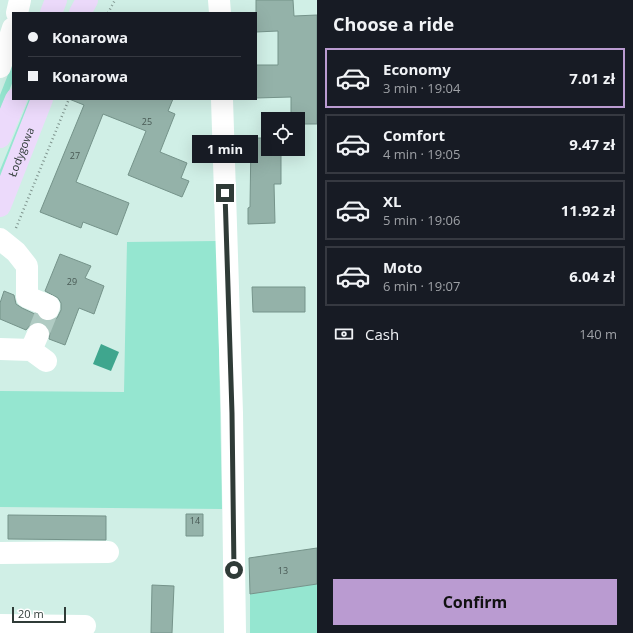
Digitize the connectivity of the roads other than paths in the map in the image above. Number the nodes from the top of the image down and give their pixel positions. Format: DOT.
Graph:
graph roads {
  1 [pos="20,0"];
  2 [pos="56,0"];
  3 [pos="87,0"];
  4 [pos="219,0"];
  5 [pos="17,12"];
  6 [pos="51,12"];
  7 [pos="81,12"];
  8 [pos="220,12"];
  9 [pos="12,31"];
  10 [pos="0,68"];
  11 [pos="16,100"];
  12 [pos="42,100"];
  13 [pos="222,100"];
  14 [pos="0,137"];
  15 [pos="0,206"];
  16 [pos="5,242"];
  17 [pos="48,309"];
  18 [pos="38,348"];
  19 [pos="0,349"];
  20 [pos="108,552"];
  21 [pos="0,553"];
  22 [pos="0,625"];
  23 [pos="85,626"];
  24 [pos="235,633"];
  1 -- 5 [label="street"];
  2 -- 6 [label="main road"];
  3 -- 7 [label="main road"];
  4 -- 8 [label="street"];
  9 -- 10 [label="street"];
  11 -- 14 [label="main road"];
  12 -- 15 [label="main road, Łodygowa"];
  13 -- 24 [label="street"];
  16 -- 17 [label="street"];
  18 -- 19 [label="street"];
  20 -- 21 [label="street"];
  22 -- 23 [label="street"];
}
